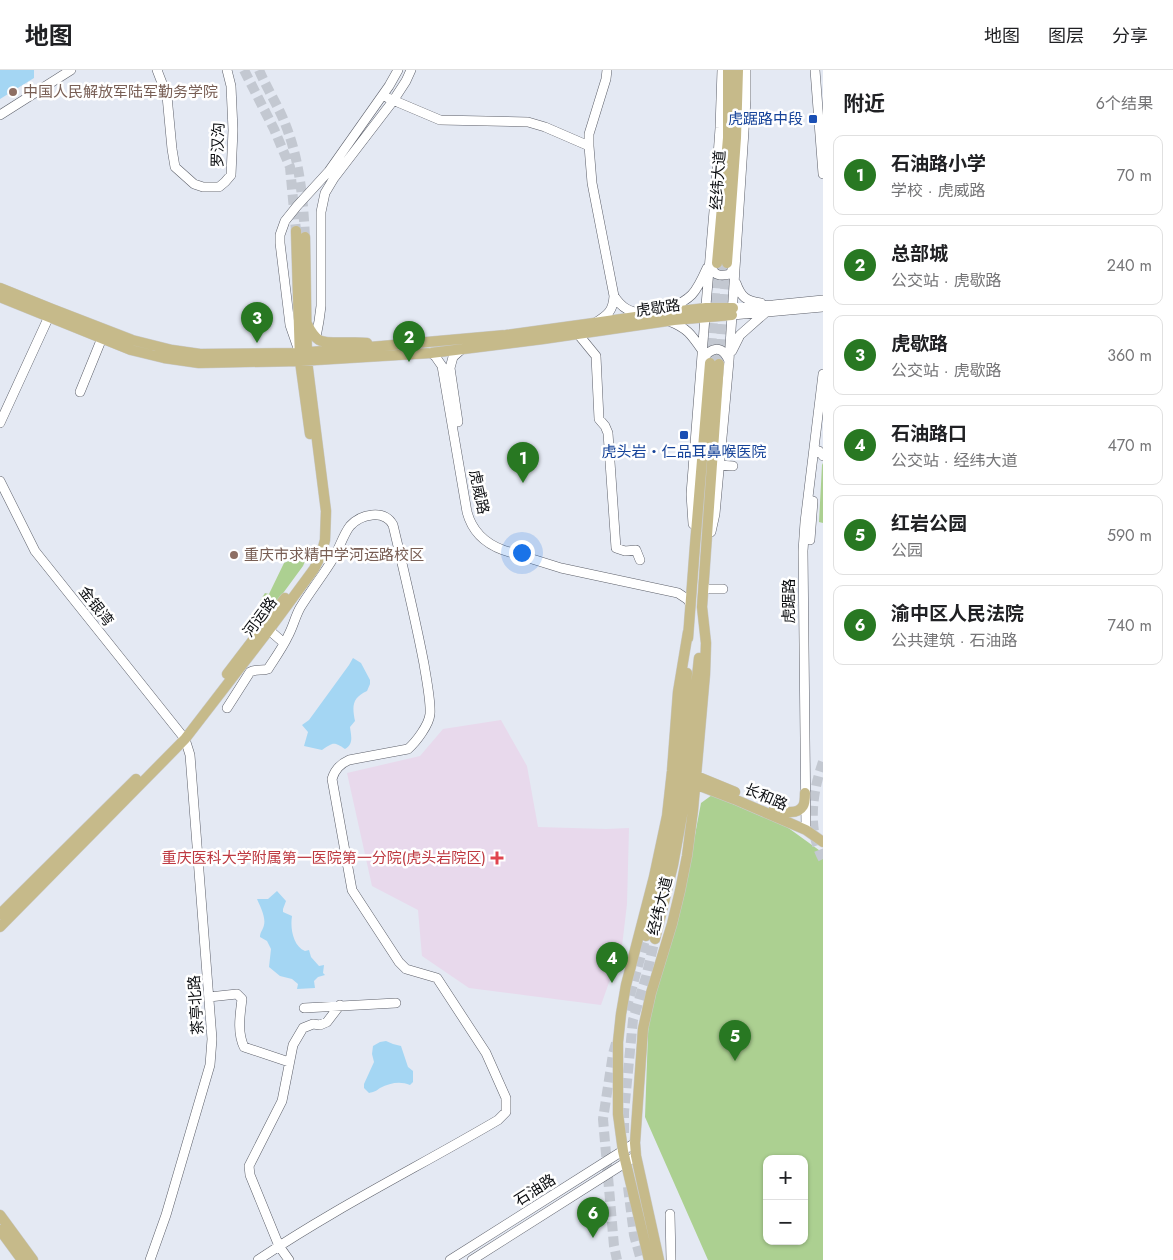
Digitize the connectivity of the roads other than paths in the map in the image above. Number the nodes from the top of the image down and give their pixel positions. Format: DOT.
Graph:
graph roads {
  1 [pos="71,70"];
  2 [pos="158,70"];
  3 [pos="227,70"];
  4 [pos="398,70"];
  5 [pos="411,70"];
  6 [pos="606,70"];
  7 [pos="722,70"];
  8 [pos="728,70"];
  9 [pos="738,70"];
  10 [pos="746,70"];
  11 [pos="815,70"];
  12 [pos="383,95"];
  13 [pos="393,100"];
  14 [pos="0,115"];
  15 [pos="588,146"];
  16 [pos="823,174"];
  17 [pos="309,193"];
  18 [pos="321,212"];
  19 [pos="722,263"];
  20 [pos="734,281"];
  21 [pos="0,288"];
  22 [pos="614,296"];
  23 [pos="0,297"];
  24 [pos="823,300"];
  25 [pos="773,305"];
  26 [pos="823,307"];
  27 [pos="732,311"];
  28 [pos="705,312"];
  29 [pos="50,313"];
  30 [pos="766,313"];
  31 [pos="648,315"];
  32 [pos="666,317"];
  33 [pos="306,322"];
  34 [pos="594,323"];
  35 [pos="578,334"];
  36 [pos="316,337"];
  37 [pos="102,338"];
  38 [pos="382,346"];
  39 [pos="462,350"];
  40 [pos="702,350"];
  41 [pos="431,353"];
  42 [pos="303,357"];
  43 [pos="715,362"];
  44 [pos="823,374"];
  45 [pos="80,392"];
  46 [pos="823,421"];
  47 [pos="0,423"];
  48 [pos="821,453"];
  49 [pos="720,465"];
  50 [pos="733,466"];
  51 [pos="0,481"];
  52 [pos="706,554"];
  53 [pos="640,560"];
  54 [pos="692,582"];
  55 [pos="704,588"];
  56 [pos="723,589"];
  57 [pos="690,603"];
  58 [pos="702,607"];
  59 [pos="269,630"];
  60 [pos="688,632"];
  61 [pos="284,643"];
  62 [pos="227,708"];
  63 [pos="182,737"];
  64 [pos="696,780"];
  65 [pos="805,793"];
  66 [pos="774,809"];
  67 [pos="808,828"];
  68 [pos="823,835"];
  69 [pos="823,842"];
  70 [pos="0,914"];
  71 [pos="0,926"];
  72 [pos="209,997"];
  73 [pos="396,1003"];
  74 [pos="340,1005"];
  75 [pos="304,1008"];
  76 [pos="290,1062"];
  77 [pos="639,1088"];
  78 [pos="619,1089"];
  79 [pos="634,1143"];
  80 [pos="623,1151"];
  81 [pos="636,1156"];
  82 [pos="625,1162"];
  83 [pos="670,1214"];
  84 [pos="0,1215"];
  85 [pos="0,1230"];
  86 [pos="279,1246"];
  87 [pos="20,1258"];
  88 [pos="33,1260"];
  89 [pos="150,1260"];
  90 [pos="258,1260"];
  91 [pos="289,1260"];
  92 [pos="450,1260"];
  93 [pos="472,1260"];
  94 [pos="649,1260"];
  95 [pos="659,1260"];
  96 [pos="671,1260"];
  1 -- 14 [label="street"];
  2 -- 3 [label="street, 罗汉沟"];
  4 -- 12 [label="street"];
  5 -- 13 [label="street"];
  6 -- 15 [label="street"];
  7 -- 19 [label="street"];
  8 -- 19 [label="main road, 经纬大道"];
  9 -- 19 [label="main road, 经纬大道"];
  10 -- 19 [label="street"];
  11 -- 16 [label="street"];
  12 -- 13 [label="street"];
  12 -- 17 [label="street"];
  13 -- 15 [label="street"];
  13 -- 18 [label="street"];
  15 -- 22 [label="street"];
  17 -- 18 [label="street"];
  17 -- 42 [label="street"];
  18 -- 36 [label="street"];
  19 -- 20 [label="street"];
  19 -- 28 [label="street"];
  19 -- 32 [label="street"];
  20 -- 25 [label="street"];
  20 -- 27 [label="street"];
  21 -- 29 [label="main road, 虎歇路"];
  22 -- 31 [label="street"];
  22 -- 34 [label="street"];
  23 -- 29 [label="main road, 虎歇路"];
  24 -- 25 [label="street, 虎歇路"];
  25 -- 27 [label="street, 虎歇路"];
  26 -- 30 [label="street, 虎歇路"];
  27 -- 28 [label="main road, 虎歇路"];
  27 -- 30 [label="street, 虎歇路"];
  27 -- 43 [label="street"];
  28 -- 32 [label="main road, 虎歇路"];
  28 -- 40 [label="street"];
  29 -- 37 [label="main road, 虎歇路"];
  29 -- 42 [label="main road, 虎歇路"];
  29 -- 47 [label="street"];
  30 -- 43 [label="street"];
  31 -- 32 [label="main road, 虎歇路"];
  31 -- 34 [label="main road, 虎歇路"];
  32 -- 35 [label="main road, 虎歇路"];
  32 -- 40 [label="street"];
  33 -- 36 [label="main road"];
  33 -- 42 [label="main road, 河运路"];
  33 -- 42 [label="main road, 河运路"];
  34 -- 38 [label="main road, 虎歇路"];
  35 -- 39 [label="main road, 虎歇路"];
  35 -- 53 [label="street"];
  36 -- 38 [label="main road"];
  37 -- 42 [label="main road, 虎歇路"];
  37 -- 45 [label="street"];
  38 -- 42 [label="main road, 虎歇路"];
  39 -- 41 [label="main road, 虎歇路"];
  39 -- 54 [label="street, 虎威路"];
  40 -- 43 [label="street"];
  41 -- 42 [label="main road, 虎歇路"];
  41 -- 57 [label="street, 虎威路"];
  42 -- 59 [label="main road, 河运路"];
  42 -- 63 [label="main road, 河运路"];
  43 -- 49 [label="street"];
  43 -- 52 [label="main road, 经纬大道"];
  43 -- 54 [label="main road"];
  44 -- 65 [label="street, 虎踞路"];
  46 -- 48 [label="street, 虎踞路"];
  48 -- 67 [label="street, 虎踞路"];
  49 -- 50 [label="street"];
  49 -- 52 [label="street"];
  51 -- 63 [label="street, 金银湾"];
  52 -- 55 [label="main road, 经纬大道"];
  54 -- 57 [label="main road"];
  55 -- 56 [label="street"];
  55 -- 58 [label="main road, 经纬大道"];
  57 -- 60 [label="main road"];
  58 -- 60 [label="main road"];
  58 -- 64 [label="main road, 经纬大道"];
  59 -- 61 [label="street"];
  59 -- 63 [label="main road, 河运路"];
  60 -- 78 [label="main road, 经纬大道"];
  61 -- 62 [label="street"];
  61 -- 86 [label="street"];
  63 -- 70 [label="main road, 河运路"];
  63 -- 71 [label="main road, 河运路"];
  63 -- 72 [label="street, 茶亭北路"];
  64 -- 66 [label="main road, 长和路"];
  64 -- 67 [label="main road, 长和路"];
  64 -- 77 [label="main road, 经纬大道"];
  65 -- 66 [label="main road"];
  65 -- 67 [label="street, 虎踞路"];
  66 -- 67 [label="main road, 长和路"];
  67 -- 68 [label="main road, 长和路"];
  67 -- 69 [label="main road, 长和路"];
  72 -- 76 [label="street"];
  72 -- 89 [label="street, 茶亭北路"];
  73 -- 74 [label="street"];
  74 -- 75 [label="street"];
  74 -- 76 [label="street"];
  76 -- 86 [label="street"];
  77 -- 78 [label="main road"];
  77 -- 79 [label="main road, 经纬大道"];
  78 -- 80 [label="main road, 经纬大道"];
  79 -- 80 [label="street, 石油路"];
  79 -- 81 [label="main road, 经纬大道"];
  80 -- 82 [label="main road, 经纬大道"];
  80 -- 92 [label="street, 石油路"];
  81 -- 82 [label="street, 石油路"];
  81 -- 95 [label="main road, 经纬大道"];
  82 -- 93 [label="street, 石油路"];
  82 -- 94 [label="main road, 经纬大道"];
  83 -- 96 [label="street"];
  84 -- 88 [label="main road"];
  85 -- 87 [label="main road"];
  86 -- 90 [label="street"];
  86 -- 91 [label="street"];
}
